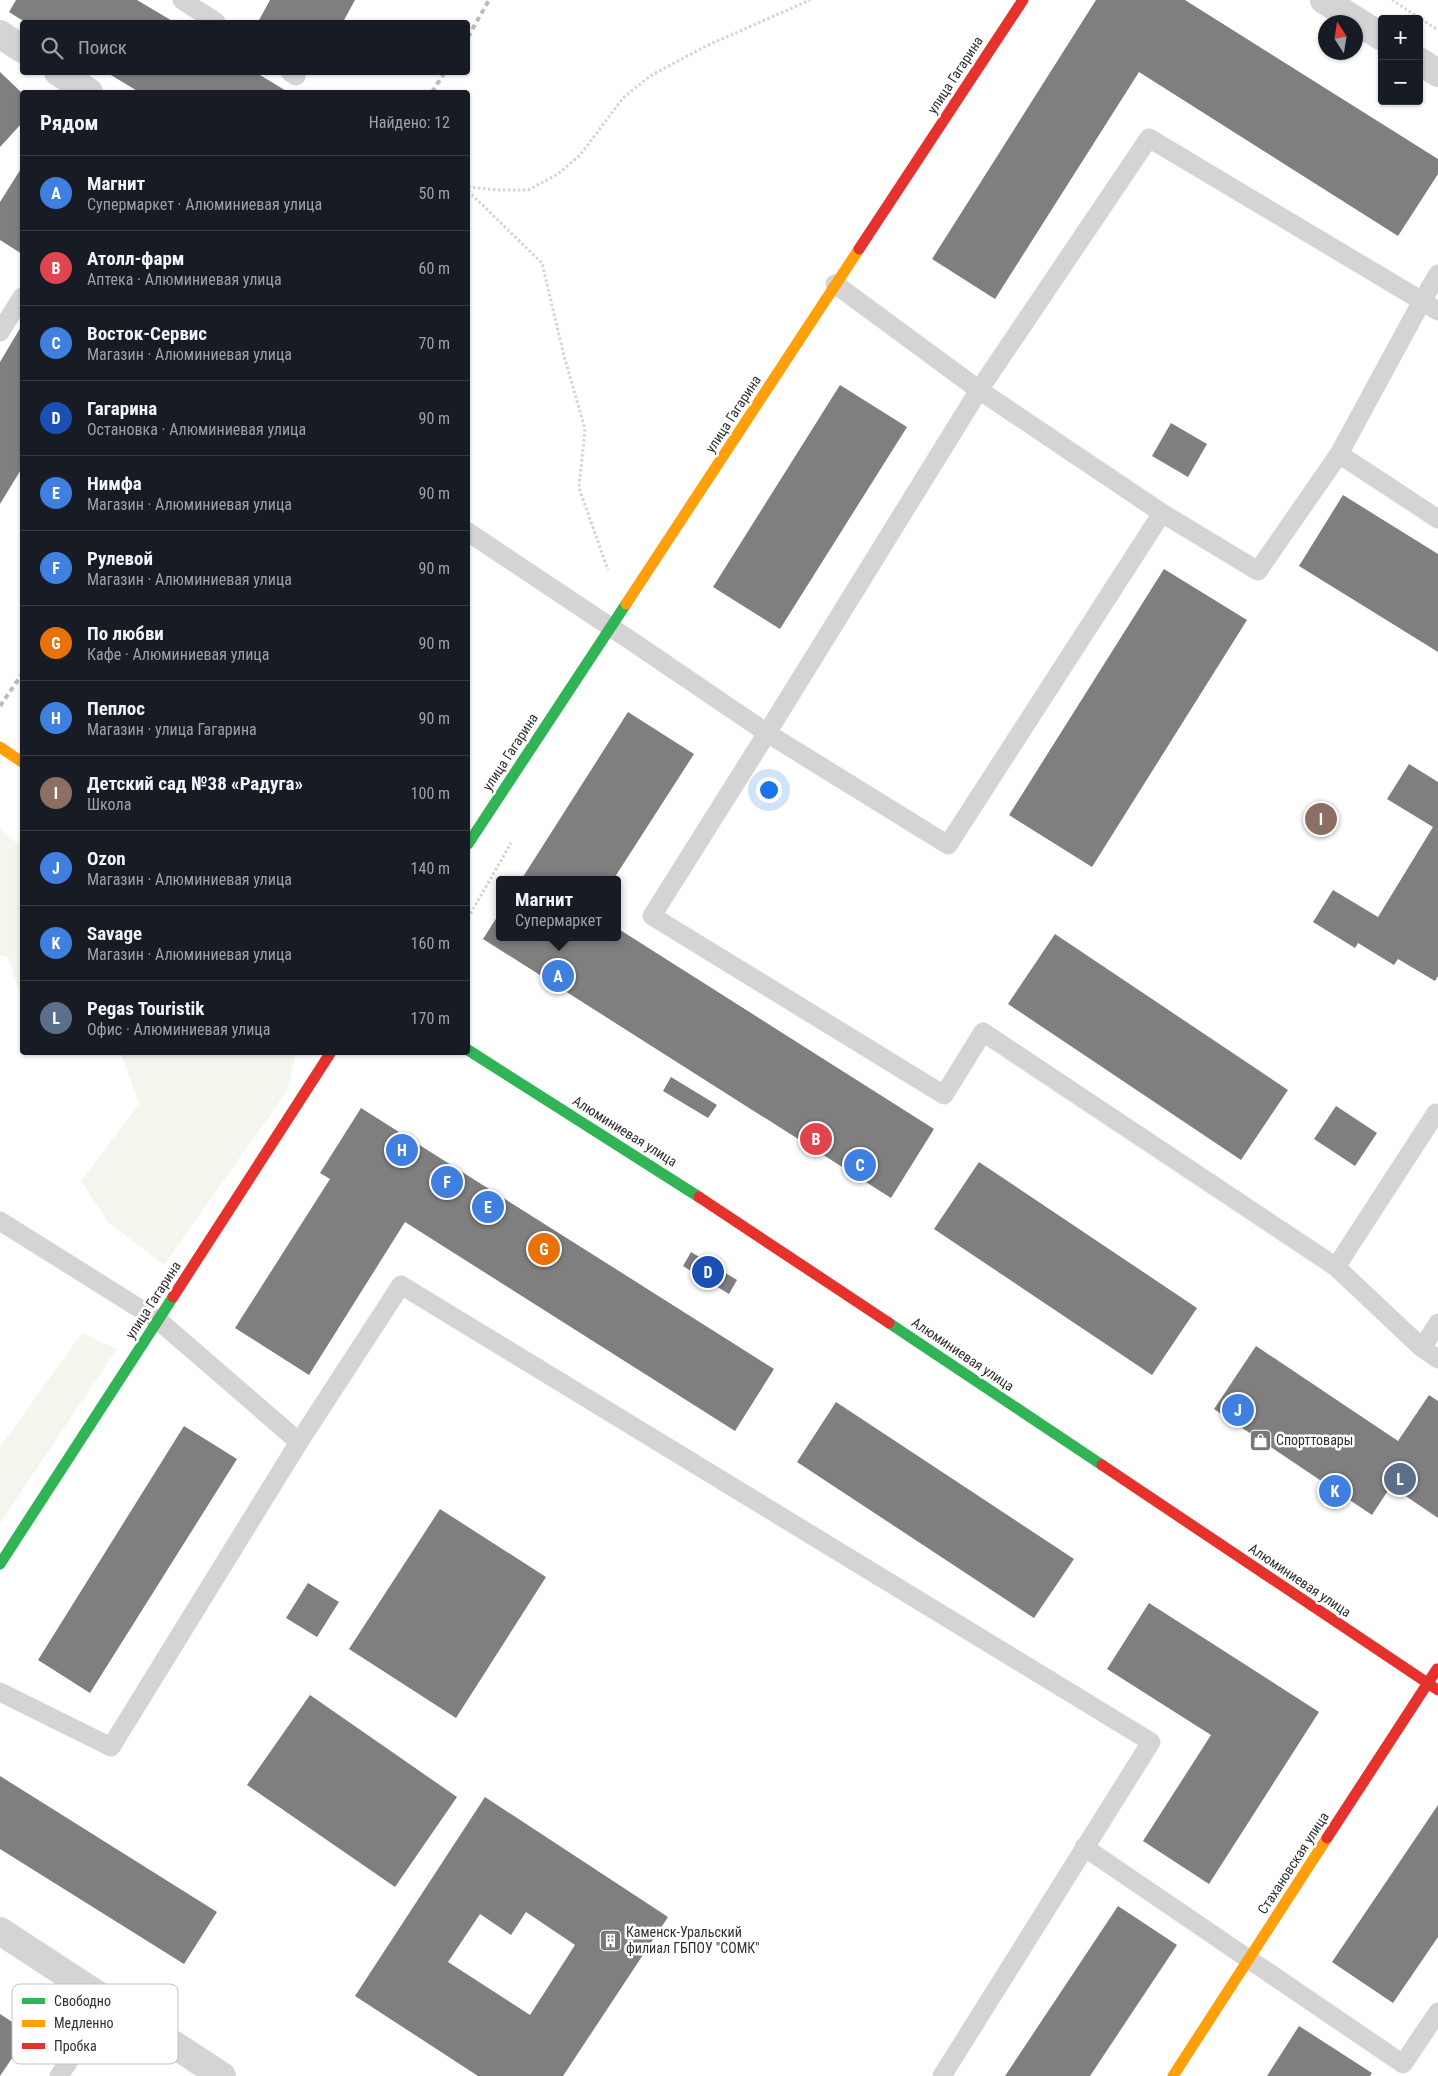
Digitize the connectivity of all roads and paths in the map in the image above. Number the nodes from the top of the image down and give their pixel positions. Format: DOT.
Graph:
graph roads {
  1 [pos="182,0"];
  2 [pos="810,0"];
  3 [pos="1023,0"];
  4 [pos="1324,0"];
  5 [pos="1392,0"];
  6 [pos="213,20"];
  7 [pos="1438,30"];
  8 [pos="0,34"];
  9 [pos="1378,34"];
  10 [pos="20,48"];
  11 [pos="1423,63"];
  12 [pos="1438,72"];
  13 [pos="62,75"];
  14 [pos="85,90"];
  15 [pos="470,187"];
  16 [pos="470,193"];
  17 [pos="1438,274"];
  18 [pos="835,284"];
  19 [pos="20,300"];
  20 [pos="1422,301"];
  21 [pos="1438,311"];
  22 [pos="0,332"];
  23 [pos="979,390"];
  24 [pos="1339,454"];
  25 [pos="1162,513"];
  26 [pos="1438,519"];
  27 [pos="470,533"];
  28 [pos="622,608"];
  29 [pos="610,626"];
  30 [pos="767,734"];
  31 [pos="0,747"];
  32 [pos="20,761"];
  33 [pos="470,841"];
  34 [pos="470,1051"];
  35 [pos="329,1055"];
  36 [pos="1437,1112"];
  37 [pos="0,1221"];
  38 [pos="1336,1267"];
  39 [pos="158,1320"];
  40 [pos="1438,1323"];
  41 [pos="1422,1348"];
  42 [pos="1438,1359"];
  43 [pos="299,1442"];
  44 [pos="0,1564"];
  45 [pos="1438,1668"];
  46 [pos="1428,1683"];
  47 [pos="1438,1690"];
  48 [pos="0,1692"];
  49 [pos="1084,1847"];
  50 [pos="0,1931"];
  51 [pos="1248,1959"];
  52 [pos="81,1984"];
  53 [pos="1438,2012"];
  54 [pos="178,2047"];
  55 [pos="67,2064"];
  56 [pos="1399,2070"];
  57 [pos="59,2076"];
  58 [pos="222,2076"];
  59 [pos="942,2076"];
  60 [pos="1173,2076"];
  1 -- 6 [label="lane"];
  2 -- 15 [label="path"];
  3 -- 18 [label="street, улица Гагарина"];
  4 -- 9 [label="street"];
  5 -- 7 [label="path"];
  8 -- 10 [label="street"];
  11 -- 12 [label="street"];
  13 -- 14 [label="street"];
  16 -- 28 [label="path"];
  17 -- 20 [label="lane"];
  18 -- 23 [label="lane"];
  18 -- 28 [label="street, улица Гагарина"];
  19 -- 22 [label="lane"];
  20 -- 21 [label="lane"];
  20 -- 23 [label="lane"];
  20 -- 24 [label="lane"];
  23 -- 25 [label="lane"];
  23 -- 30 [label="lane"];
  24 -- 25 [label="lane"];
  24 -- 26 [label="lane"];
  25 -- 30 [label="lane"];
  27 -- 29 [label="lane"];
  28 -- 29 [label="street, улица Гагарина"];
  29 -- 30 [label="lane"];
  29 -- 33 [label="street, улица Гагарина"];
  30 -- 38 [label="lane"];
  31 -- 32 [label="street"];
  34 -- 46 [label="street, Алюминиевая улица"];
  35 -- 39 [label="street, улица Гагарина"];
  36 -- 38 [label="lane"];
  37 -- 39 [label="lane"];
  38 -- 41 [label="lane"];
  39 -- 43 [label="lane"];
  39 -- 44 [label="street, улица Гагарина"];
  40 -- 41 [label="lane"];
  41 -- 42 [label="lane"];
  43 -- 48 [label="lane"];
  43 -- 49 [label="lane"];
  45 -- 46 [label="street, Стахановская улица"];
  46 -- 47 [label="street, Алюминиевая улица"];
  46 -- 51 [label="street, Стахановская улица"];
  49 -- 51 [label="lane"];
  49 -- 59 [label="lane"];
  50 -- 52 [label="street"];
  51 -- 56 [label="lane"];
  51 -- 60 [label="street, Стахановская улица"];
  53 -- 56 [label="lane"];
  54 -- 58 [label="street"];
  55 -- 57 [label="lane"];
}
